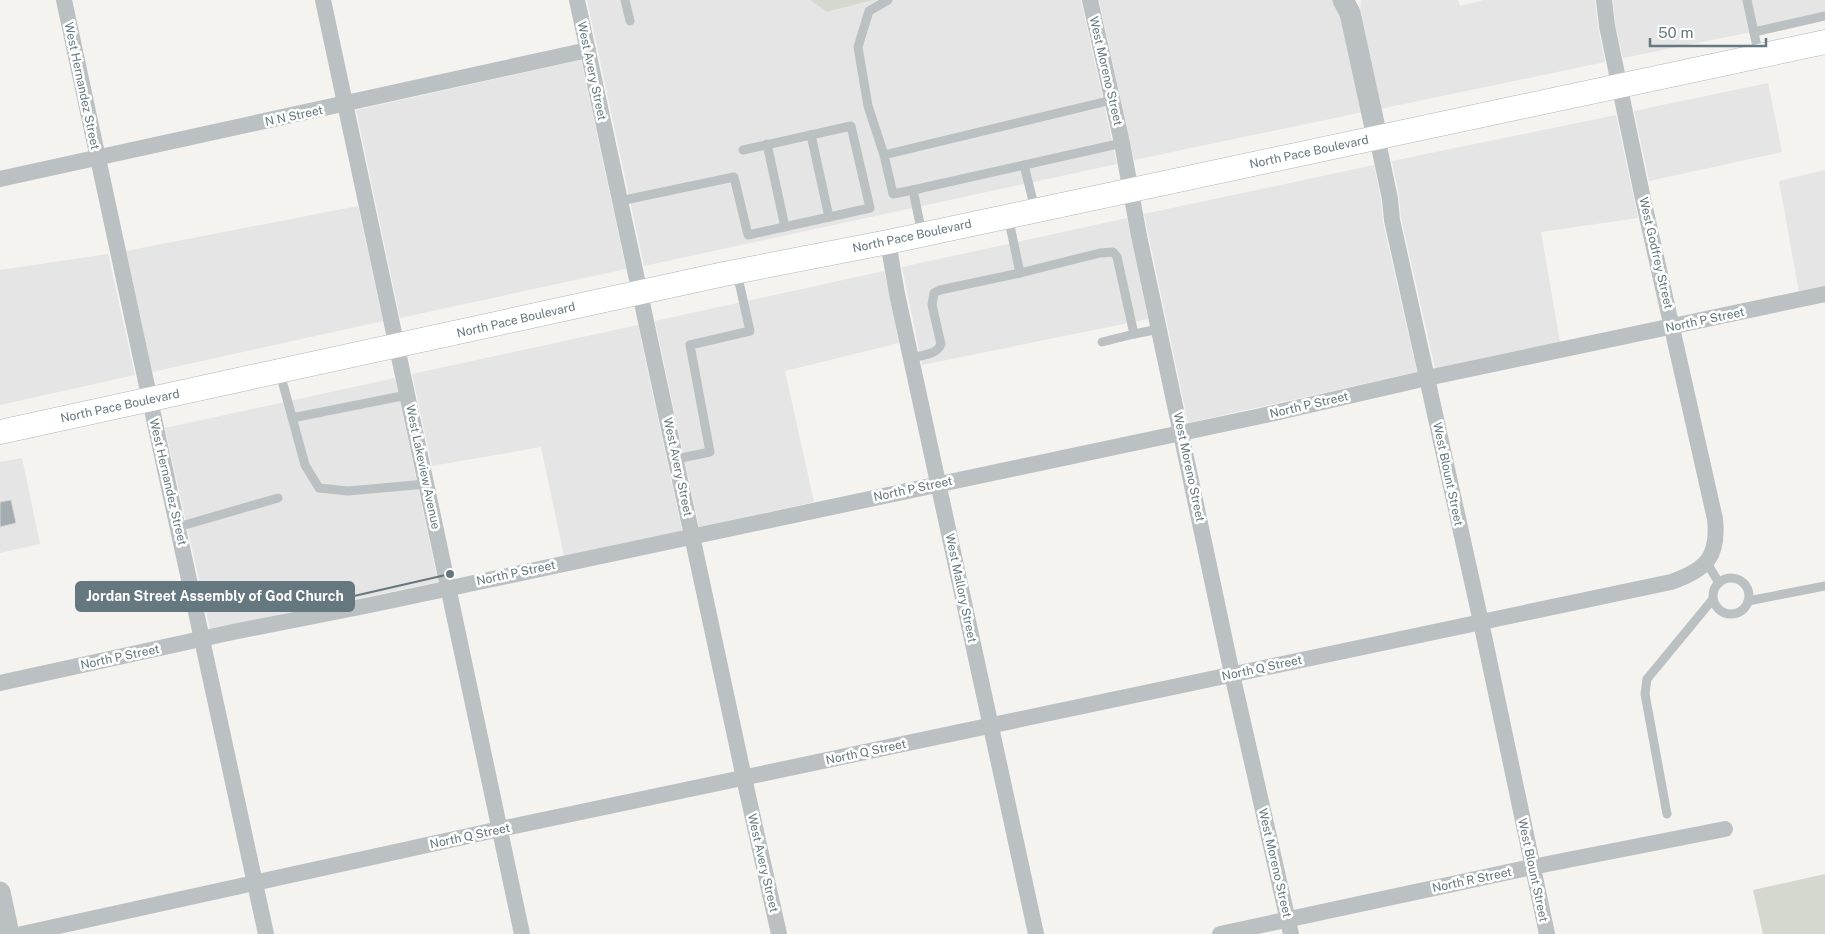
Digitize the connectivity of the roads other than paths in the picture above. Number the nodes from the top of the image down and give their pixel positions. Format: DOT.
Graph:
graph roads {
  1 [pos="64,0"];
  2 [pos="323,0"];
  3 [pos="577,0"];
  4 [pos="625,0"];
  5 [pos="888,0"];
  6 [pos="1090,0"];
  7 [pos="1604,0"];
  8 [pos="1747,0"];
  9 [pos="1348,4"];
  10 [pos="1825,16"];
  11 [pos="630,21"];
  12 [pos="1754,32"];
  13 [pos="1825,42"];
  14 [pos="588,50"];
  15 [pos="1759,56"];
  16 [pos="1620,86"];
  17 [pos="1112,100"];
  18 [pos="345,104"];
  19 [pos="810,135"];
  20 [pos="1377,137"];
  21 [pos="1122,143"];
  22 [pos="767,144"];
  23 [pos="743,150"];
  24 [pos="884,155"];
  25 [pos="97,159"];
  26 [pos="1024,165"];
  27 [pos="0,179"];
  28 [pos="913,190"];
  29 [pos="1130,190"];
  30 [pos="620,201"];
  31 [pos="1035,210"];
  32 [pos="1008,216"];
  33 [pos="829,217"];
  34 [pos="785,227"];
  35 [pos="922,234"];
  36 [pos="888,242"];
  37 [pos="736,272"];
  38 [pos="1020,273"];
  39 [pos="641,293"];
  40 [pos="1825,294"];
  41 [pos="1672,327"];
  42 [pos="1159,329"];
  43 [pos="1134,334"];
  44 [pos="1102,342"];
  45 [pos="397,347"];
  46 [pos="911,358"];
  47 [pos="280,372"];
  48 [pos="1428,378"];
  49 [pos="407,395"];
  50 [pos="149,400"];
  51 [pos="292,418"];
  52 [pos="0,432"];
  53 [pos="1181,433"];
  54 [pos="676,459"];
  55 [pos="938,483"];
  56 [pos="426,484"];
  57 [pos="278,498"];
  58 [pos="178,527"];
  59 [pos="692,536"];
  60 [pos="1707,562"];
  61 [pos="1719,583"];
  62 [pos="1825,586"];
  63 [pos="448,588"];
  64 [pos="1713,599"];
  65 [pos="1748,602"];
  66 [pos="1481,622"];
  67 [pos="203,639"];
  68 [pos="1232,674"];
  69 [pos="0,683"];
  70 [pos="990,726"];
  71 [pos="744,778"];
  72 [pos="1667,814"];
  73 [pos="500,829"];
  74 [pos="1725,829"];
  75 [pos="1532,867"];
  76 [pos="255,884"];
  77 [pos="0,892"];
  78 [pos="1289,927"];
  79 [pos="9,934"];
  80 [pos="22,934"];
  81 [pos="266,934"];
  82 [pos="522,934"];
  83 [pos="779,934"];
  84 [pos="1036,934"];
  85 [pos="1220,934"];
  86 [pos="1547,934"];
  1 -- 25 [label="street, West Hernandez Street"];
  2 -- 18 [label="street, West Lakeview Avenue"];
  3 -- 14 [label="street, West Avery Street"];
  4 -- 11 [label="lane"];
  5 -- 24 [label="lane"];
  6 -- 17 [label="street, West Moreno Street"];
  7 -- 16 [label="street, West Godfrey Street"];
  8 -- 12 [label="lane"];
  9 -- 20 [label="street, West Blount Street"];
  10 -- 12 [label="lane"];
  12 -- 15 [label="lane"];
  13 -- 15 [label="main road, North Pace Boulevard"];
  14 -- 18 [label="street, N N Street"];
  14 -- 30 [label="street, West Avery Street"];
  15 -- 16 [label="main road, North Pace Boulevard"];
  16 -- 20 [label="main road, North Pace Boulevard"];
  16 -- 41 [label="street, West Godfrey Street"];
  17 -- 21 [label="street, West Moreno Street"];
  17 -- 24 [label="lane"];
  18 -- 25 [label="street, N N Street"];
  18 -- 45 [label="street, West Lakeview Avenue"];
  19 -- 22 [label="lane"];
  19 -- 33 [label="lane"];
  19 -- 33 [label="lane"];
  20 -- 29 [label="main road, North Pace Boulevard"];
  20 -- 48 [label="street, West Blount Street"];
  21 -- 26 [label="lane"];
  21 -- 29 [label="street, West Moreno Street"];
  22 -- 23 [label="lane"];
  22 -- 34 [label="lane"];
  24 -- 28 [label="lane"];
  25 -- 27 [label="street, N N Street"];
  25 -- 50 [label="street, West Hernandez Street"];
  26 -- 28 [label="lane"];
  26 -- 31 [label="lane"];
  28 -- 35 [label="lane"];
  29 -- 31 [label="main road, North Pace Boulevard"];
  29 -- 42 [label="street, West Moreno Street"];
  30 -- 34 [label="lane"];
  30 -- 39 [label="street, West Avery Street"];
  31 -- 32 [label="main road, North Pace Boulevard"];
  32 -- 35 [label="main road, North Pace Boulevard"];
  32 -- 38 [label="lane"];
  33 -- 34 [label="lane"];
  35 -- 36 [label="main road, North Pace Boulevard"];
  36 -- 37 [label="main road, North Pace Boulevard"];
  36 -- 46 [label="street, West Mallory Street"];
  37 -- 39 [label="main road, North Pace Boulevard"];
  37 -- 54 [label="lane"];
  38 -- 43 [label="lane"];
  38 -- 46 [label="lane"];
  39 -- 45 [label="main road, North Pace Boulevard"];
  39 -- 54 [label="street, West Avery Street"];
  40 -- 41 [label="street, North P Street"];
  41 -- 48 [label="street, North P Street"];
  41 -- 60 [label="street, West Godfrey Street"];
  42 -- 43 [label="lane"];
  42 -- 53 [label="street, West Moreno Street"];
  43 -- 44 [label="lane"];
  45 -- 47 [label="main road, North Pace Boulevard"];
  45 -- 49 [label="street, West Lakeview Avenue"];
  46 -- 55 [label="street, West Mallory Street"];
  47 -- 50 [label="main road, North Pace Boulevard"];
  47 -- 51 [label="lane"];
  48 -- 53 [label="street, North P Street"];
  48 -- 66 [label="street, West Blount Street"];
  49 -- 51 [label="lane"];
  49 -- 56 [label="street, West Lakeview Avenue"];
  50 -- 52 [label="main road, North Pace Boulevard"];
  50 -- 58 [label="street, West Hernandez Street"];
  51 -- 56 [label="lane"];
  53 -- 55 [label="street, North P Street"];
  53 -- 68 [label="street, West Moreno Street"];
  54 -- 59 [label="street, West Avery Street"];
  55 -- 59 [label="street, North P Street"];
  55 -- 70 [label="street, West Mallory Street"];
  56 -- 63 [label="street, West Lakeview Avenue"];
  57 -- 58 [label="lane"];
  58 -- 67 [label="street, West Hernandez Street"];
  59 -- 63 [label="street, North P Street"];
  59 -- 71 [label="street, West Avery Street"];
  60 -- 61 [label="lane"];
  60 -- 66 [label="street, North Q Street"];
  61 -- 64 [label="lane"];
  61 -- 65 [label="lane"];
  62 -- 65 [label="lane"];
  63 -- 67 [label="street, North P Street"];
  63 -- 73 [label="street, West Lakeview Avenue"];
  64 -- 65 [label="lane"];
  64 -- 72 [label="lane"];
  66 -- 68 [label="street, North Q Street"];
  66 -- 75 [label="street, West Blount Street"];
  67 -- 69 [label="street, North P Street"];
  67 -- 76 [label="street, West Hernandez Street"];
  68 -- 70 [label="street, North Q Street"];
  68 -- 78 [label="street, West Moreno Street"];
  70 -- 71 [label="street, North Q Street"];
  70 -- 84 [label="street, West Mallory Street"];
  71 -- 73 [label="street, North Q Street"];
  71 -- 83 [label="street, West Avery Street"];
  73 -- 76 [label="street, North Q Street"];
  73 -- 82 [label="street, West Lakeview Avenue"];
  74 -- 75 [label="street, North R Street"];
  75 -- 78 [label="street, North R Street"];
  75 -- 86 [label="street, West Blount Street"];
  76 -- 80 [label="street, North Q Street"];
  76 -- 81 [label="street, West Hernandez Street"];
  77 -- 79 [label="street"];
  78 -- 85 [label="street, North R Street"];
}
